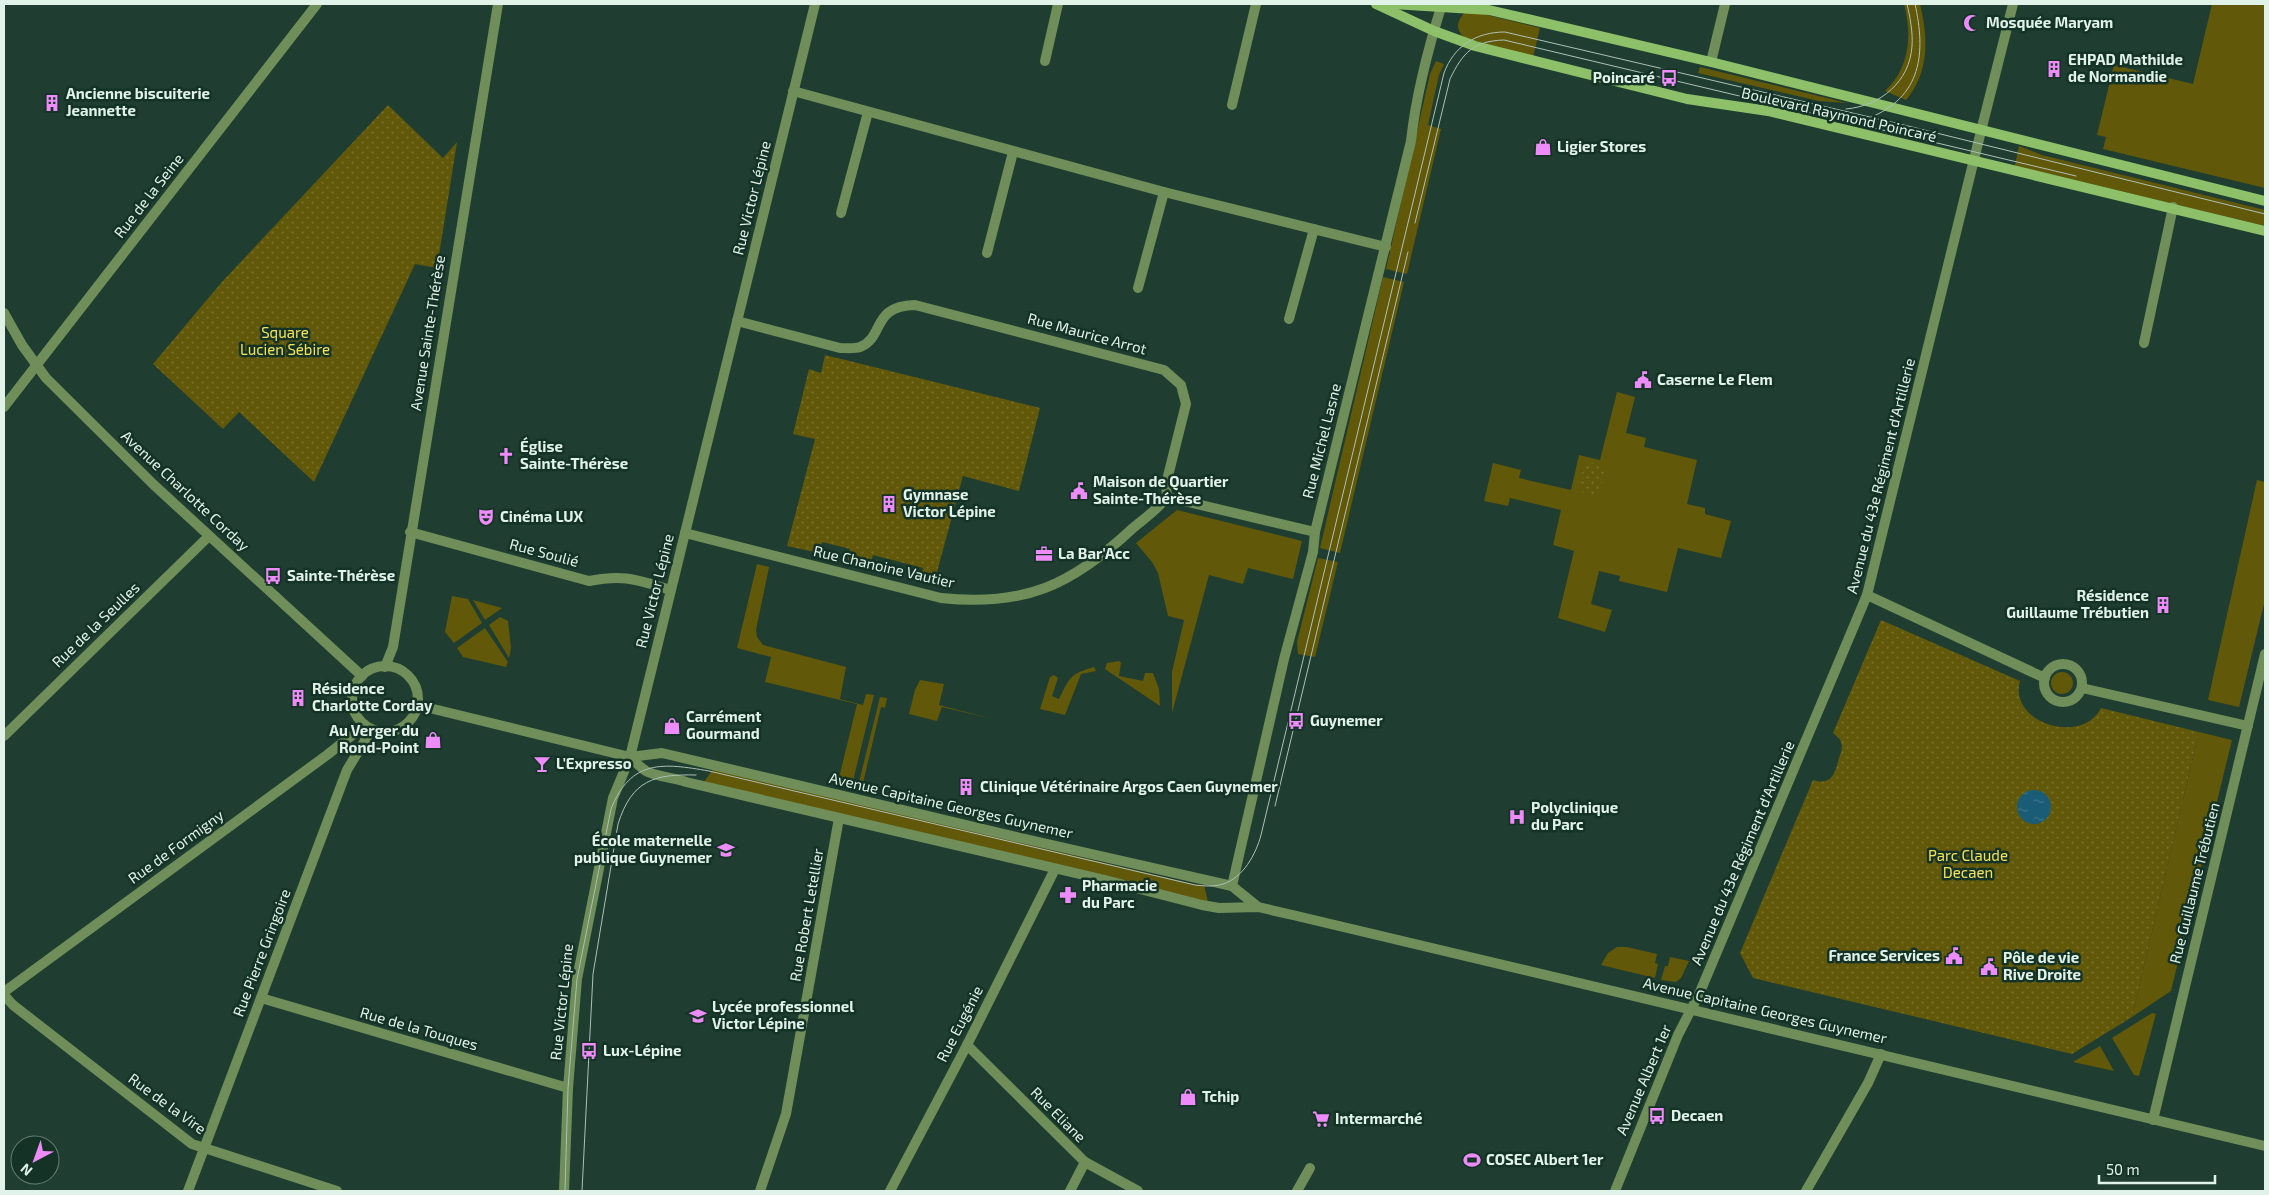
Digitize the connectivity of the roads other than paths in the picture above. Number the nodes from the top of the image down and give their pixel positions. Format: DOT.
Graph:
graph roads {
  1 [pos="318,4"];
  2 [pos="498,4"];
  3 [pos="815,4"];
  4 [pos="1058,4"];
  5 [pos="1256,4"];
  6 [pos="1725,4"];
  7 [pos="2013,4"];
  8 [pos="1379,5"];
  9 [pos="1441,5"];
  10 [pos="1434,31"];
  11 [pos="1045,61"];
  12 [pos="1711,62"];
  13 [pos="793,91"];
  14 [pos="1232,105"];
  15 [pos="868,112"];
  16 [pos="1981,131"];
  17 [pos="1013,152"];
  18 [pos="1974,162"];
  19 [pos="1164,192"];
  20 [pos="2265,201"];
  21 [pos="2173,207"];
  22 [pos="841,213"];
  23 [pos="1314,229"];
  24 [pos="2265,230"];
  25 [pos="1386,247"];
  26 [pos="987,253"];
  27 [pos="1138,288"];
  28 [pos="4,313"];
  29 [pos="1290,319"];
  30 [pos="737,321"];
  31 [pos="2144,343"];
  32 [pos="36,366"];
  33 [pos="4,407"];
  34 [pos="1167,498"];
  35 [pos="410,532"];
  36 [pos="1315,532"];
  37 [pos="685,533"];
  38 [pos="209,536"];
  39 [pos="671,590"];
  40 [pos="1867,594"];
  41 [pos="2265,654"];
  42 [pos="386,666"];
  43 [pos="362,676"];
  44 [pos="2045,678"];
  45 [pos="2082,688"];
  46 [pos="417,705"];
  47 [pos="2248,726"];
  48 [pos="368,727"];
  49 [pos="4,736"];
  50 [pos="630,757"];
  51 [pos="839,818"];
  52 [pos="1055,869"];
  53 [pos="1232,886"];
  54 [pos="1258,907"];
  55 [pos="4,993"];
  56 [pos="261,998"];
  57 [pos="1691,1009"];
  58 [pos="967,1045"];
  59 [pos="1881,1054"];
  60 [pos="568,1088"];
  61 [pos="2153,1120"];
  62 [pos="2265,1146"];
  63 [pos="204,1149"];
  64 [pos="1085,1162"];
  65 [pos="1310,1168"];
  66 [pos="188,1191"];
  67 [pos="337,1191"];
  68 [pos="564,1191"];
  69 [pos="760,1191"];
  70 [pos="890,1191"];
  71 [pos="1070,1191"];
  72 [pos="1138,1191"];
  73 [pos="1297,1191"];
  74 [pos="1615,1191"];
  75 [pos="1806,1191"];
  1 -- 32 [label="street, Rue de la Seine"];
  2 -- 35 [label="street, Avenue Sainte-Thérèse"];
  3 -- 13 [label="street, Rue Victor Lépine"];
  4 -- 11 [label="street"];
  5 -- 14 [label="street"];
  6 -- 12 [label="street"];
  7 -- 16 [label="street, Avenue du 43e Régiment d'Artillerie"];
  8 -- 9 [label="main road, Boulevard Raymond Poincaré"];
  8 -- 10 [label="main road, Boulevard Raymond Poincaré"];
  9 -- 10 [label="street, Rue Michel Lasne"];
  9 -- 12 [label="main road, Boulevard Raymond Poincaré"];
  10 -- 18 [label="main road, Boulevard Raymond Poincaré"];
  10 -- 25 [label="street, Rue Michel Lasne"];
  12 -- 16 [label="main road, Boulevard Raymond Poincaré"];
  13 -- 15 [label="street"];
  13 -- 30 [label="street, Rue Victor Lépine"];
  15 -- 17 [label="street"];
  15 -- 22 [label="street"];
  16 -- 18 [label="street, Avenue du 43e Régiment d'Artillerie"];
  16 -- 20 [label="main road, Boulevard Raymond Poincaré"];
  17 -- 19 [label="street"];
  17 -- 26 [label="street"];
  18 -- 21 [label="main road, Boulevard Raymond Poincaré"];
  18 -- 40 [label="street, Avenue du 43e Régiment d'Artillerie"];
  19 -- 23 [label="street"];
  19 -- 27 [label="street"];
  21 -- 24 [label="main road, Boulevard Raymond Poincaré"];
  21 -- 31 [label="street"];
  23 -- 25 [label="street"];
  23 -- 29 [label="street"];
  25 -- 36 [label="street, Rue Michel Lasne"];
  28 -- 32 [label="street, Avenue Charlotte Corday"];
  30 -- 34 [label="street, Rue Maurice Arrot"];
  30 -- 37 [label="street, Rue Victor Lépine"];
  32 -- 33 [label="street, Rue de la Seine"];
  32 -- 38 [label="street, Avenue Charlotte Corday"];
  34 -- 36 [label="street"];
  34 -- 37 [label="street, Rue Chanoine Vautier"];
  35 -- 39 [label="street, Rue Soulié"];
  35 -- 42 [label="street, Avenue Sainte-Thérèse"];
  36 -- 53 [label="street, Rue Michel Lasne"];
  37 -- 39 [label="street, Rue Victor Lépine"];
  38 -- 43 [label="street, Avenue Charlotte Corday"];
  38 -- 49 [label="street, Rue de la Seulles"];
  39 -- 50 [label="street, Rue Victor Lépine"];
  40 -- 44 [label="street"];
  40 -- 57 [label="street, Avenue du 43e Régiment d'Artillerie"];
  41 -- 47 [label="street, Rue Guillaume Trébutien"];
  42 -- 43 [label="street"];
  42 -- 46 [label="street"];
  43 -- 48 [label="street"];
  44 -- 45 [label="street"];
  44 -- 45 [label="street"];
  45 -- 47 [label="street"];
  46 -- 48 [label="street"];
  46 -- 50 [label="street, Avenue Capitaine Georges Guynemer"];
  47 -- 61 [label="street, Rue Guillaume Trébutien"];
  48 -- 55 [label="street, Rue de Formigny"];
  48 -- 56 [label="street, Rue Pierre Gringoire"];
  50 -- 51 [label="street, Avenue Capitaine Georges Guynemer"];
  50 -- 53 [label="street, Avenue Capitaine Georges Guynemer"];
  50 -- 60 [label="street, Rue Victor Lépine"];
  51 -- 52 [label="street, Avenue Capitaine Georges Guynemer"];
  51 -- 69 [label="street, Rue Robert Letellier"];
  52 -- 54 [label="street, Avenue Capitaine Georges Guynemer"];
  52 -- 58 [label="street, Rue Eugénie"];
  53 -- 54 [label="street, Avenue Capitaine Georges Guynemer"];
  54 -- 57 [label="street, Avenue Capitaine Georges Guynemer"];
  55 -- 63 [label="street, Rue de la Vire"];
  56 -- 60 [label="street, Rue de la Touques"];
  56 -- 63 [label="street, Rue Pierre Gringoire"];
  57 -- 59 [label="street, Avenue Capitaine Georges Guynemer"];
  57 -- 74 [label="street, Avenue Albert 1er"];
  58 -- 64 [label="street, Rue Eliane"];
  58 -- 70 [label="street, Rue Eugénie"];
  59 -- 61 [label="street, Avenue Capitaine Georges Guynemer"];
  59 -- 75 [label="street"];
  60 -- 68 [label="street, Rue Victor Lépine"];
  61 -- 62 [label="street, Avenue Capitaine Georges Guynemer"];
  63 -- 66 [label="street, Rue Pierre Gringoire"];
  63 -- 67 [label="street, Rue de la Vire"];
  64 -- 71 [label="street"];
  64 -- 72 [label="street, Rue Eliane"];
  65 -- 73 [label="street"];
}
